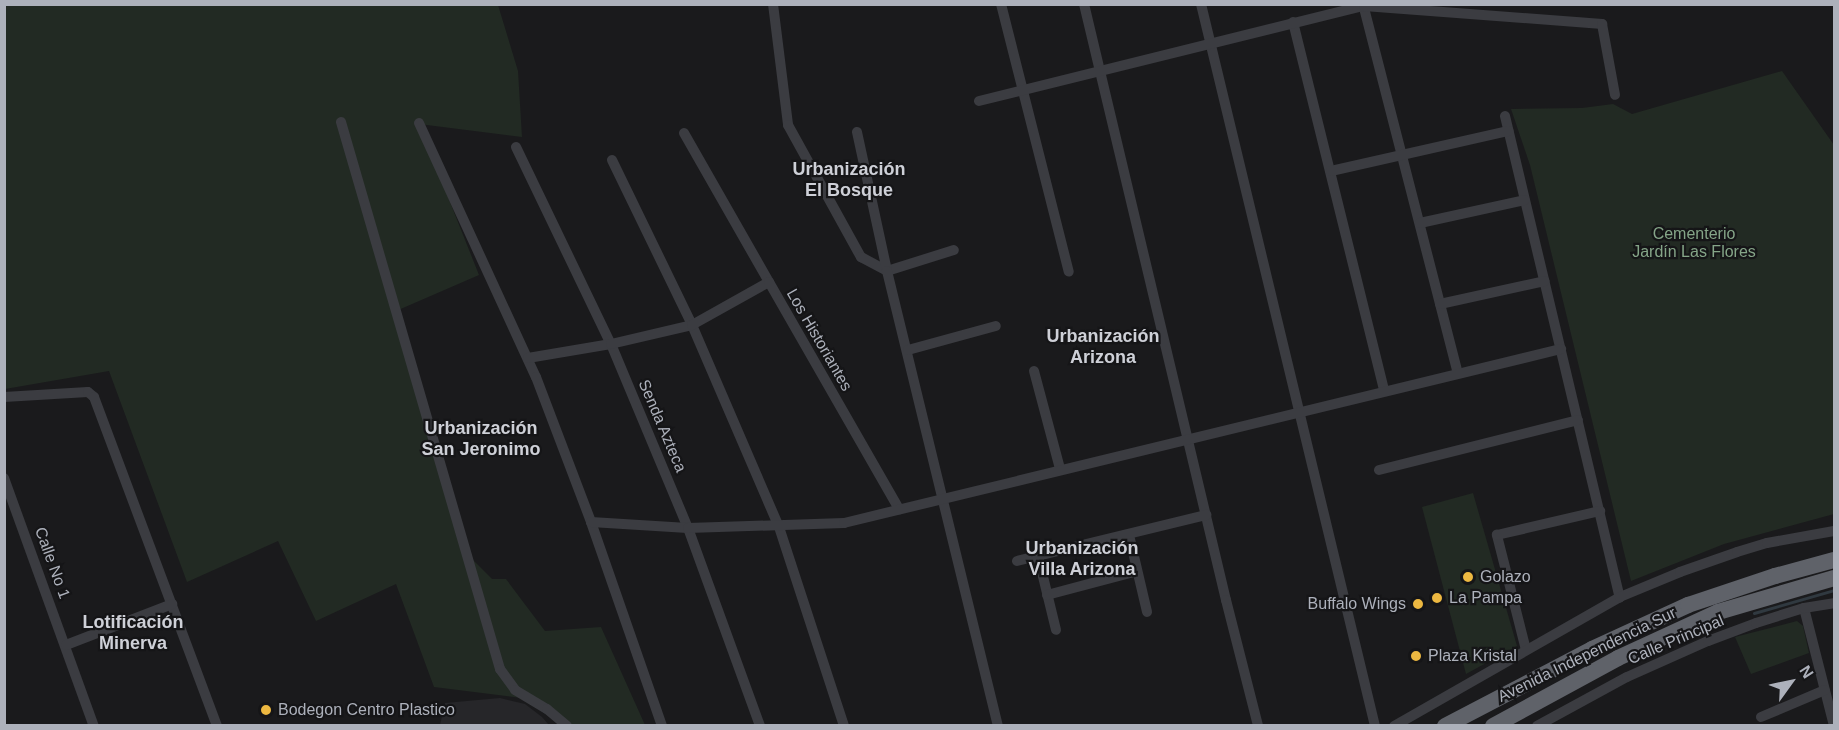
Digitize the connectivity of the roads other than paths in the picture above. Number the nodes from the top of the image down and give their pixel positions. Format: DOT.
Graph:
graph roads {
  1 [pos="773,4"];
  2 [pos="1001,4"];
  3 [pos="1084,4"];
  4 [pos="1201,4"];
  5 [pos="1363,5"];
  6 [pos="1293,22"];
  7 [pos="1210,43"];
  8 [pos="1099,71"];
  9 [pos="1021,90"];
  10 [pos="1615,95"];
  11 [pos="979,101"];
  12 [pos="1505,116"];
  13 [pos="341,122"];
  14 [pos="419,123"];
  15 [pos="1509,131"];
  16 [pos="857,132"];
  17 [pos="684,133"];
  18 [pos="516,147"];
  19 [pos="1402,155"];
  20 [pos="612,160"];
  21 [pos="1331,171"];
  22 [pos="1525,200"];
  23 [pos="1420,223"];
  24 [pos="954,250"];
  25 [pos="887,271"];
  26 [pos="1069,272"];
  27 [pos="1545,280"];
  28 [pos="769,282"];
  29 [pos="1440,304"];
  30 [pos="692,325"];
  31 [pos="996,326"];
  32 [pos="611,344"];
  33 [pos="1561,349"];
  34 [pos="908,350"];
  35 [pos="528,358"];
  36 [pos="1034,371"];
  37 [pos="1458,373"];
  38 [pos="1384,391"];
  39 [pos="4,397"];
  40 [pos="1301,412"];
  41 [pos="1578,420"];
  42 [pos="1188,437"];
  43 [pos="1060,469"];
  44 [pos="1379,470"];
  45 [pos="4,478"];
  46 [pos="943,498"];
  47 [pos="899,509"];
  48 [pos="1600,511"];
  49 [pos="1206,515"];
  50 [pos="591,522"];
  51 [pos="779,527"];
  52 [pos="688,528"];
  53 [pos="1834,531"];
  54 [pos="1129,535"];
  55 [pos="1038,556"];
  56 [pos="1834,560"];
  57 [pos="1017,561"];
  58 [pos="1137,571"];
  59 [pos="1834,578"];
  60 [pos="1047,595"];
  61 [pos="1620,597"];
  62 [pos="1834,603"];
  63 [pos="172,604"];
  64 [pos="1804,608"];
  65 [pos="1147,612"];
  66 [pos="1056,630"];
  67 [pos="66,645"];
  68 [pos="1526,650"];
  69 [pos="1618,658"];
  70 [pos="1628,677"];
  71 [pos="1825,690"];
  72 [pos="1761,717"];
  73 [pos="94,726"];
  74 [pos="217,726"];
  75 [pos="567,726"];
  76 [pos="662,726"];
  77 [pos="760,726"];
  78 [pos="844,726"];
  79 [pos="998,726"];
  80 [pos="1258,726"];
  81 [pos="1375,726"];
  82 [pos="1394,726"];
  83 [pos="1445,726"];
  84 [pos="1493,726"];
  85 [pos="1537,726"];
  86 [pos="1834,726"];
  1 -- 25 [label="street"];
  2 -- 9 [label="street"];
  3 -- 8 [label="street"];
  4 -- 7 [label="street"];
  5 -- 6 [label="street"];
  5 -- 10 [label="street"];
  5 -- 19 [label="street"];
  6 -- 7 [label="street"];
  6 -- 21 [label="street"];
  7 -- 8 [label="street"];
  7 -- 40 [label="street"];
  8 -- 9 [label="street"];
  8 -- 42 [label="street"];
  9 -- 11 [label="street"];
  9 -- 26 [label="street"];
  12 -- 15 [label="street"];
  13 -- 75 [label="street"];
  14 -- 35 [label="street"];
  15 -- 19 [label="street"];
  15 -- 22 [label="street"];
  16 -- 25 [label="street"];
  17 -- 28 [label="street"];
  18 -- 32 [label="street, Senda Azteca"];
  19 -- 21 [label="street"];
  19 -- 23 [label="street"];
  20 -- 30 [label="street"];
  21 -- 38 [label="street"];
  22 -- 23 [label="street"];
  22 -- 27 [label="street"];
  23 -- 29 [label="street"];
  24 -- 25 [label="street"];
  25 -- 34 [label="street"];
  27 -- 29 [label="street"];
  27 -- 33 [label="street"];
  28 -- 30 [label="street, Los Historiantes"];
  28 -- 47 [label="street, Los Historiantes"];
  29 -- 37 [label="street"];
  30 -- 32 [label="street, Los Historiantes"];
  30 -- 51 [label="street"];
  31 -- 34 [label="street"];
  32 -- 35 [label="street, Los Historiantes"];
  32 -- 52 [label="street, Senda Azteca"];
  33 -- 37 [label="street"];
  33 -- 41 [label="street"];
  34 -- 46 [label="street"];
  35 -- 50 [label="street"];
  36 -- 43 [label="street"];
  37 -- 38 [label="street"];
  38 -- 40 [label="street"];
  39 -- 63 [label="street"];
  40 -- 42 [label="street"];
  40 -- 81 [label="street"];
  41 -- 44 [label="street"];
  41 -- 48 [label="street"];
  42 -- 43 [label="street"];
  42 -- 49 [label="street"];
  43 -- 46 [label="street"];
  45 -- 67 [label="street, Calle No 1"];
  46 -- 47 [label="street"];
  46 -- 79 [label="street"];
  47 -- 51 [label="street"];
  48 -- 61 [label="street"];
  48 -- 68 [label="street"];
  49 -- 54 [label="street"];
  49 -- 80 [label="street"];
  50 -- 52 [label="street"];
  50 -- 76 [label="street"];
  51 -- 52 [label="street"];
  51 -- 78 [label="street"];
  52 -- 77 [label="street, Senda Azteca"];
  53 -- 61 [label="street"];
  54 -- 55 [label="street"];
  54 -- 58 [label="street"];
  55 -- 57 [label="street"];
  55 -- 60 [label="street"];
  56 -- 83 [label="highway, Avenida Independencia Sur"];
  58 -- 60 [label="street"];
  58 -- 65 [label="street"];
  59 -- 69 [label="highway, Avenida Independencia Sur"];
  60 -- 66 [label="street"];
  61 -- 68 [label="street"];
  62 -- 64 [label="street, Calle Principal"];
  63 -- 67 [label="street"];
  63 -- 74 [label="street"];
  64 -- 70 [label="street, Calle Principal"];
  64 -- 71 [label="street"];
  67 -- 73 [label="street, Calle No 1"];
  68 -- 82 [label="street"];
  69 -- 70 [label="street"];
  69 -- 84 [label="highway, Avenida Independencia Sur"];
  70 -- 85 [label="street, Calle Principal"];
  71 -- 72 [label="street"];
  71 -- 86 [label="street"];
}
